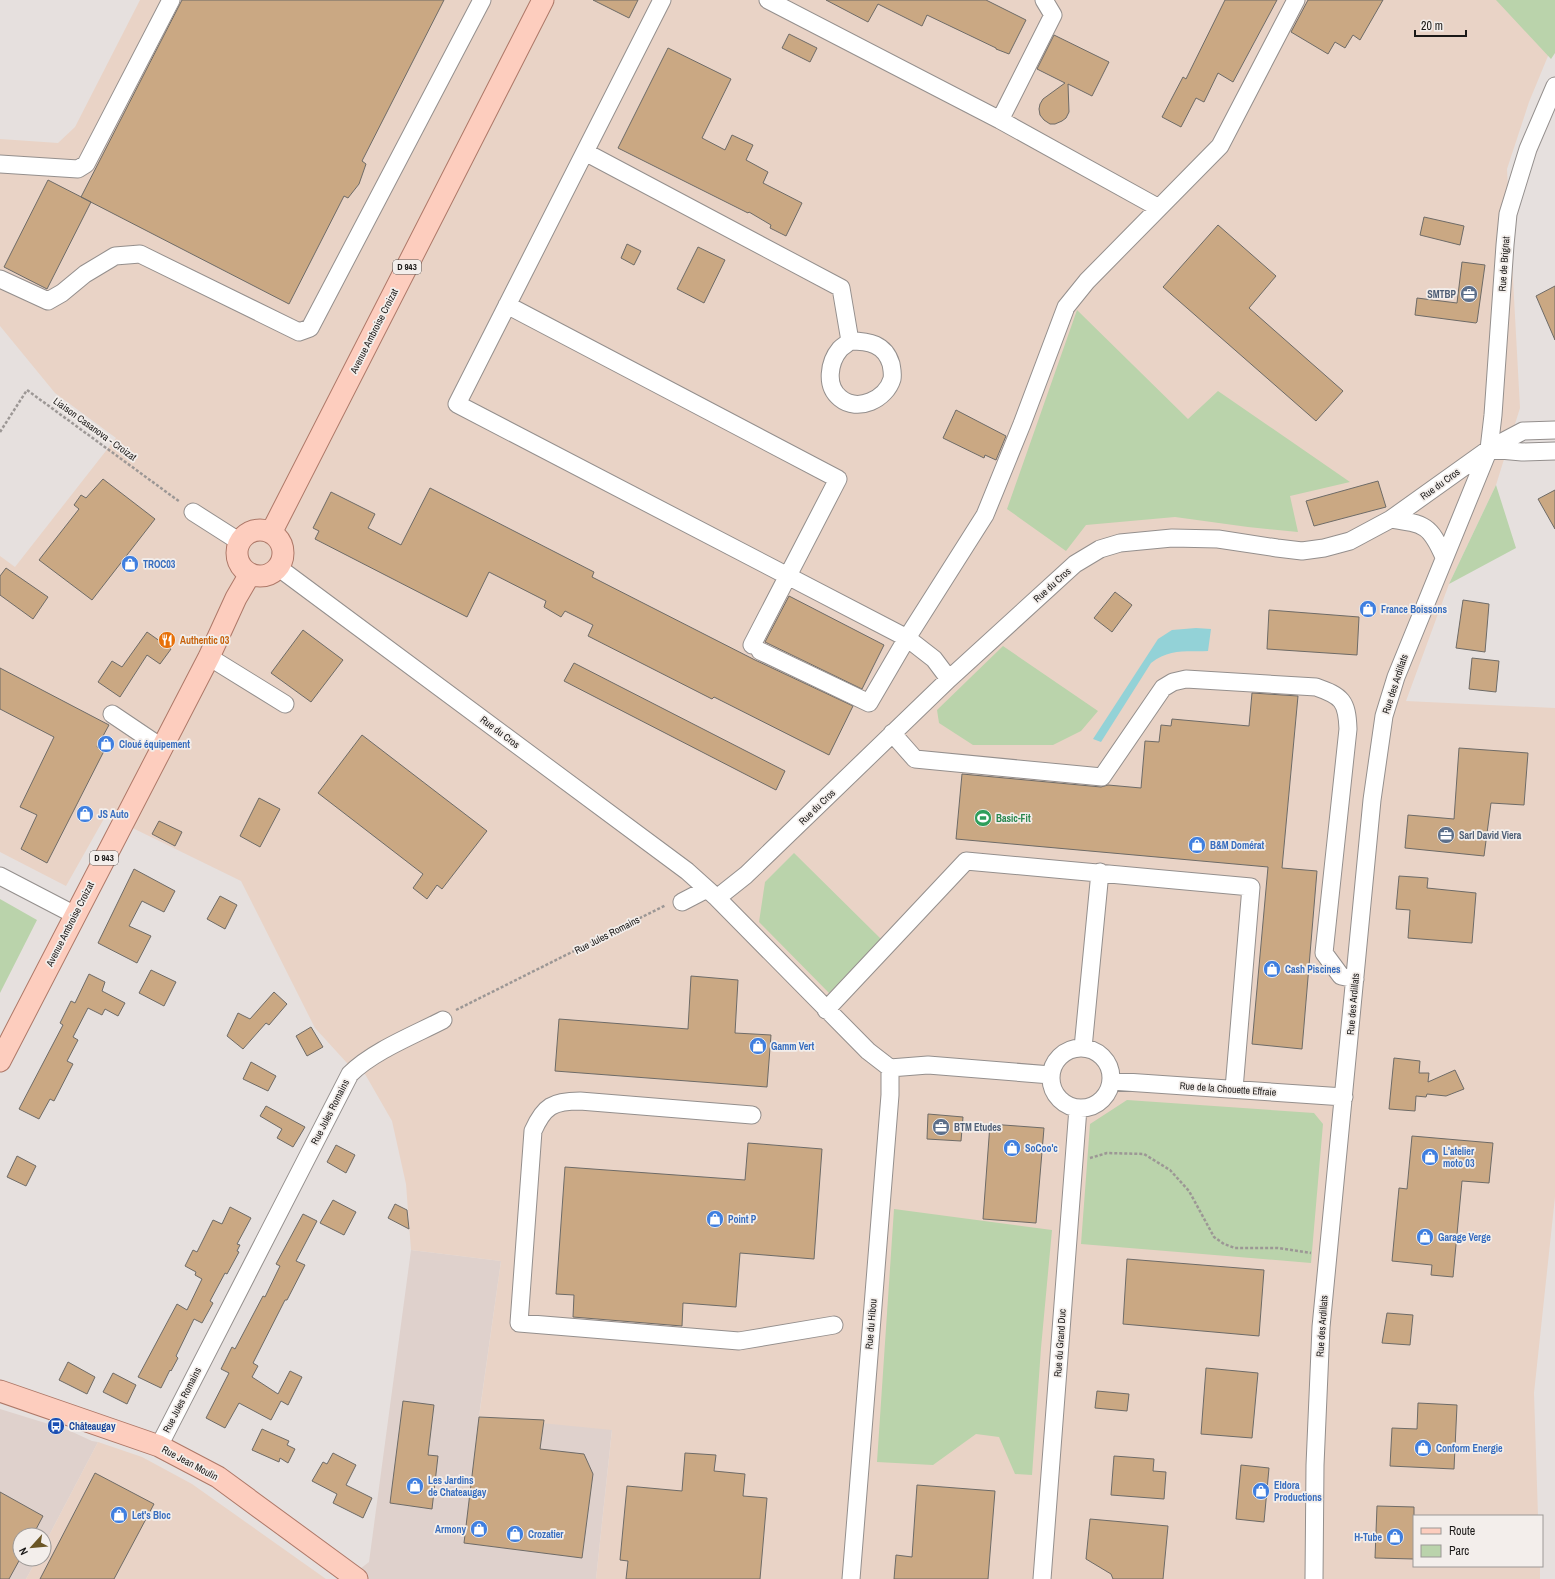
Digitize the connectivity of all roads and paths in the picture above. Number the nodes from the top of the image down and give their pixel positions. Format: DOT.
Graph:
graph roads {
  1 [pos="171,0"];
  2 [pos="482,0"];
  3 [pos="543,0"];
  4 [pos="662,0"];
  5 [pos="768,0"];
  6 [pos="1044,0"];
  7 [pos="1296,0"];
  8 [pos="1555,86"];
  9 [pos="1000,120"];
  10 [pos="585,152"];
  11 [pos="0,164"];
  12 [pos="1158,208"];
  13 [pos="0,279"];
  14 [pos="507,305"];
  15 [pos="850,342"];
  16 [pos="1555,430"];
  17 [pos="0,432"];
  18 [pos="1489,449"];
  19 [pos="1555,451"];
  20 [pos="193,512"];
  21 [pos="1391,519"];
  22 [pos="271,533"];
  23 [pos="240,542"];
  24 [pos="1444,557"];
  25 [pos="278,568"];
  26 [pos="250,574"];
  27 [pos="787,577"];
  28 [pos="906,638"];
  29 [pos="209,657"];
  30 [pos="949,678"];
  31 [pos="285,704"];
  32 [pos="112,714"];
  33 [pos="892,734"];
  34 [pos="162,747"];
  35 [pos="1100,872"];
  36 [pos="0,876"];
  37 [pos="712,893"];
  38 [pos="682,902"];
  39 [pos="75,915"];
  40 [pos="1355,979"];
  41 [pos="826,1010"];
  42 [pos="443,1020"];
  43 [pos="1083,1048"];
  44 [pos="0,1061"];
  45 [pos="890,1068"];
  46 [pos="1052,1075"];
  47 [pos="1111,1081"];
  48 [pos="1234,1089"];
  49 [pos="1344,1097"];
  50 [pos="1078,1108"];
  51 [pos="752,1114"];
  52 [pos="1074,1162"];
  53 [pos="1328,1255"];
  54 [pos="834,1325"];
  55 [pos="0,1391"];
  56 [pos="158,1446"];
  57 [pos="357,1579"];
  58 [pos="851,1579"];
  59 [pos="1042,1579"];
  60 [pos="1314,1579"];
  1 -- 11 [label="street"];
  2 -- 13 [label="street"];
  3 -- 22 [label="main road, Avenue Ambroise Croizat / D 943"];
  4 -- 10 [label="street"];
  5 -- 9 [label="street"];
  6 -- 9 [label="street"];
  7 -- 12 [label="street"];
  8 -- 18 [label="street, Rue de Brignat"];
  9 -- 12 [label="street"];
  10 -- 14 [label="street"];
  10 -- 15 [label="street"];
  12 -- 28 [label="street"];
  14 -- 27 [label="street"];
  14 -- 27 [label="street"];
  16 -- 18 [label="street, Rue du Cros"];
  17 -- 20 [label="path, Liaison Casanova - Croizat"];
  18 -- 19 [label="street"];
  18 -- 21 [label="street, Rue du Cros"];
  18 -- 24 [label="street, Rue des Ardillats"];
  20 -- 23 [label="street"];
  21 -- 24 [label="street"];
  21 -- 30 [label="street, Rue du Cros"];
  22 -- 23 [label="main road"];
  22 -- 25 [label="main road"];
  23 -- 26 [label="main road"];
  24 -- 40 [label="street, Rue des Ardillats"];
  25 -- 26 [label="main road"];
  25 -- 37 [label="street, Rue du Cros"];
  26 -- 29 [label="main road, Avenue Ambroise Croizat / D 943"];
  27 -- 28 [label="street"];
  27 -- 28 [label="street"];
  28 -- 30 [label="street"];
  29 -- 31 [label="street"];
  29 -- 34 [label="main road, Avenue Ambroise Croizat / D 943"];
  30 -- 33 [label="street, Rue du Cros"];
  32 -- 34 [label="street"];
  33 -- 37 [label="street, Rue du Cros"];
  33 -- 40 [label="street"];
  34 -- 39 [label="main road, Avenue Ambroise Croizat / D 943"];
  35 -- 41 [label="street"];
  35 -- 43 [label="street"];
  35 -- 48 [label="street"];
  36 -- 39 [label="street"];
  37 -- 38 [label="street"];
  37 -- 41 [label="street"];
  38 -- 42 [label="path, Rue Jules Romains"];
  39 -- 44 [label="main road, Avenue Ambroise Croizat / D 943"];
  40 -- 49 [label="street, Rue des Ardillats"];
  41 -- 45 [label="street"];
  42 -- 56 [label="street, Rue Jules Romains"];
  43 -- 46 [label="street"];
  43 -- 47 [label="street"];
  45 -- 46 [label="street"];
  45 -- 58 [label="street, Rue du Hibou"];
  46 -- 50 [label="street"];
  47 -- 48 [label="street, Rue de la Chouette Effraie"];
  47 -- 50 [label="street"];
  48 -- 49 [label="street, Rue de la Chouette Effraie"];
  49 -- 53 [label="street, Rue des Ardillats"];
  50 -- 52 [label="street, Rue du Grand Duc"];
  51 -- 54 [label="street"];
  52 -- 53 [label="path"];
  52 -- 59 [label="street, Rue du Grand Duc"];
  53 -- 60 [label="street, Rue des Ardillats"];
  55 -- 56 [label="main road, Rue Jean Moulin"];
  56 -- 57 [label="main road, Rue Jean Moulin"];
}
